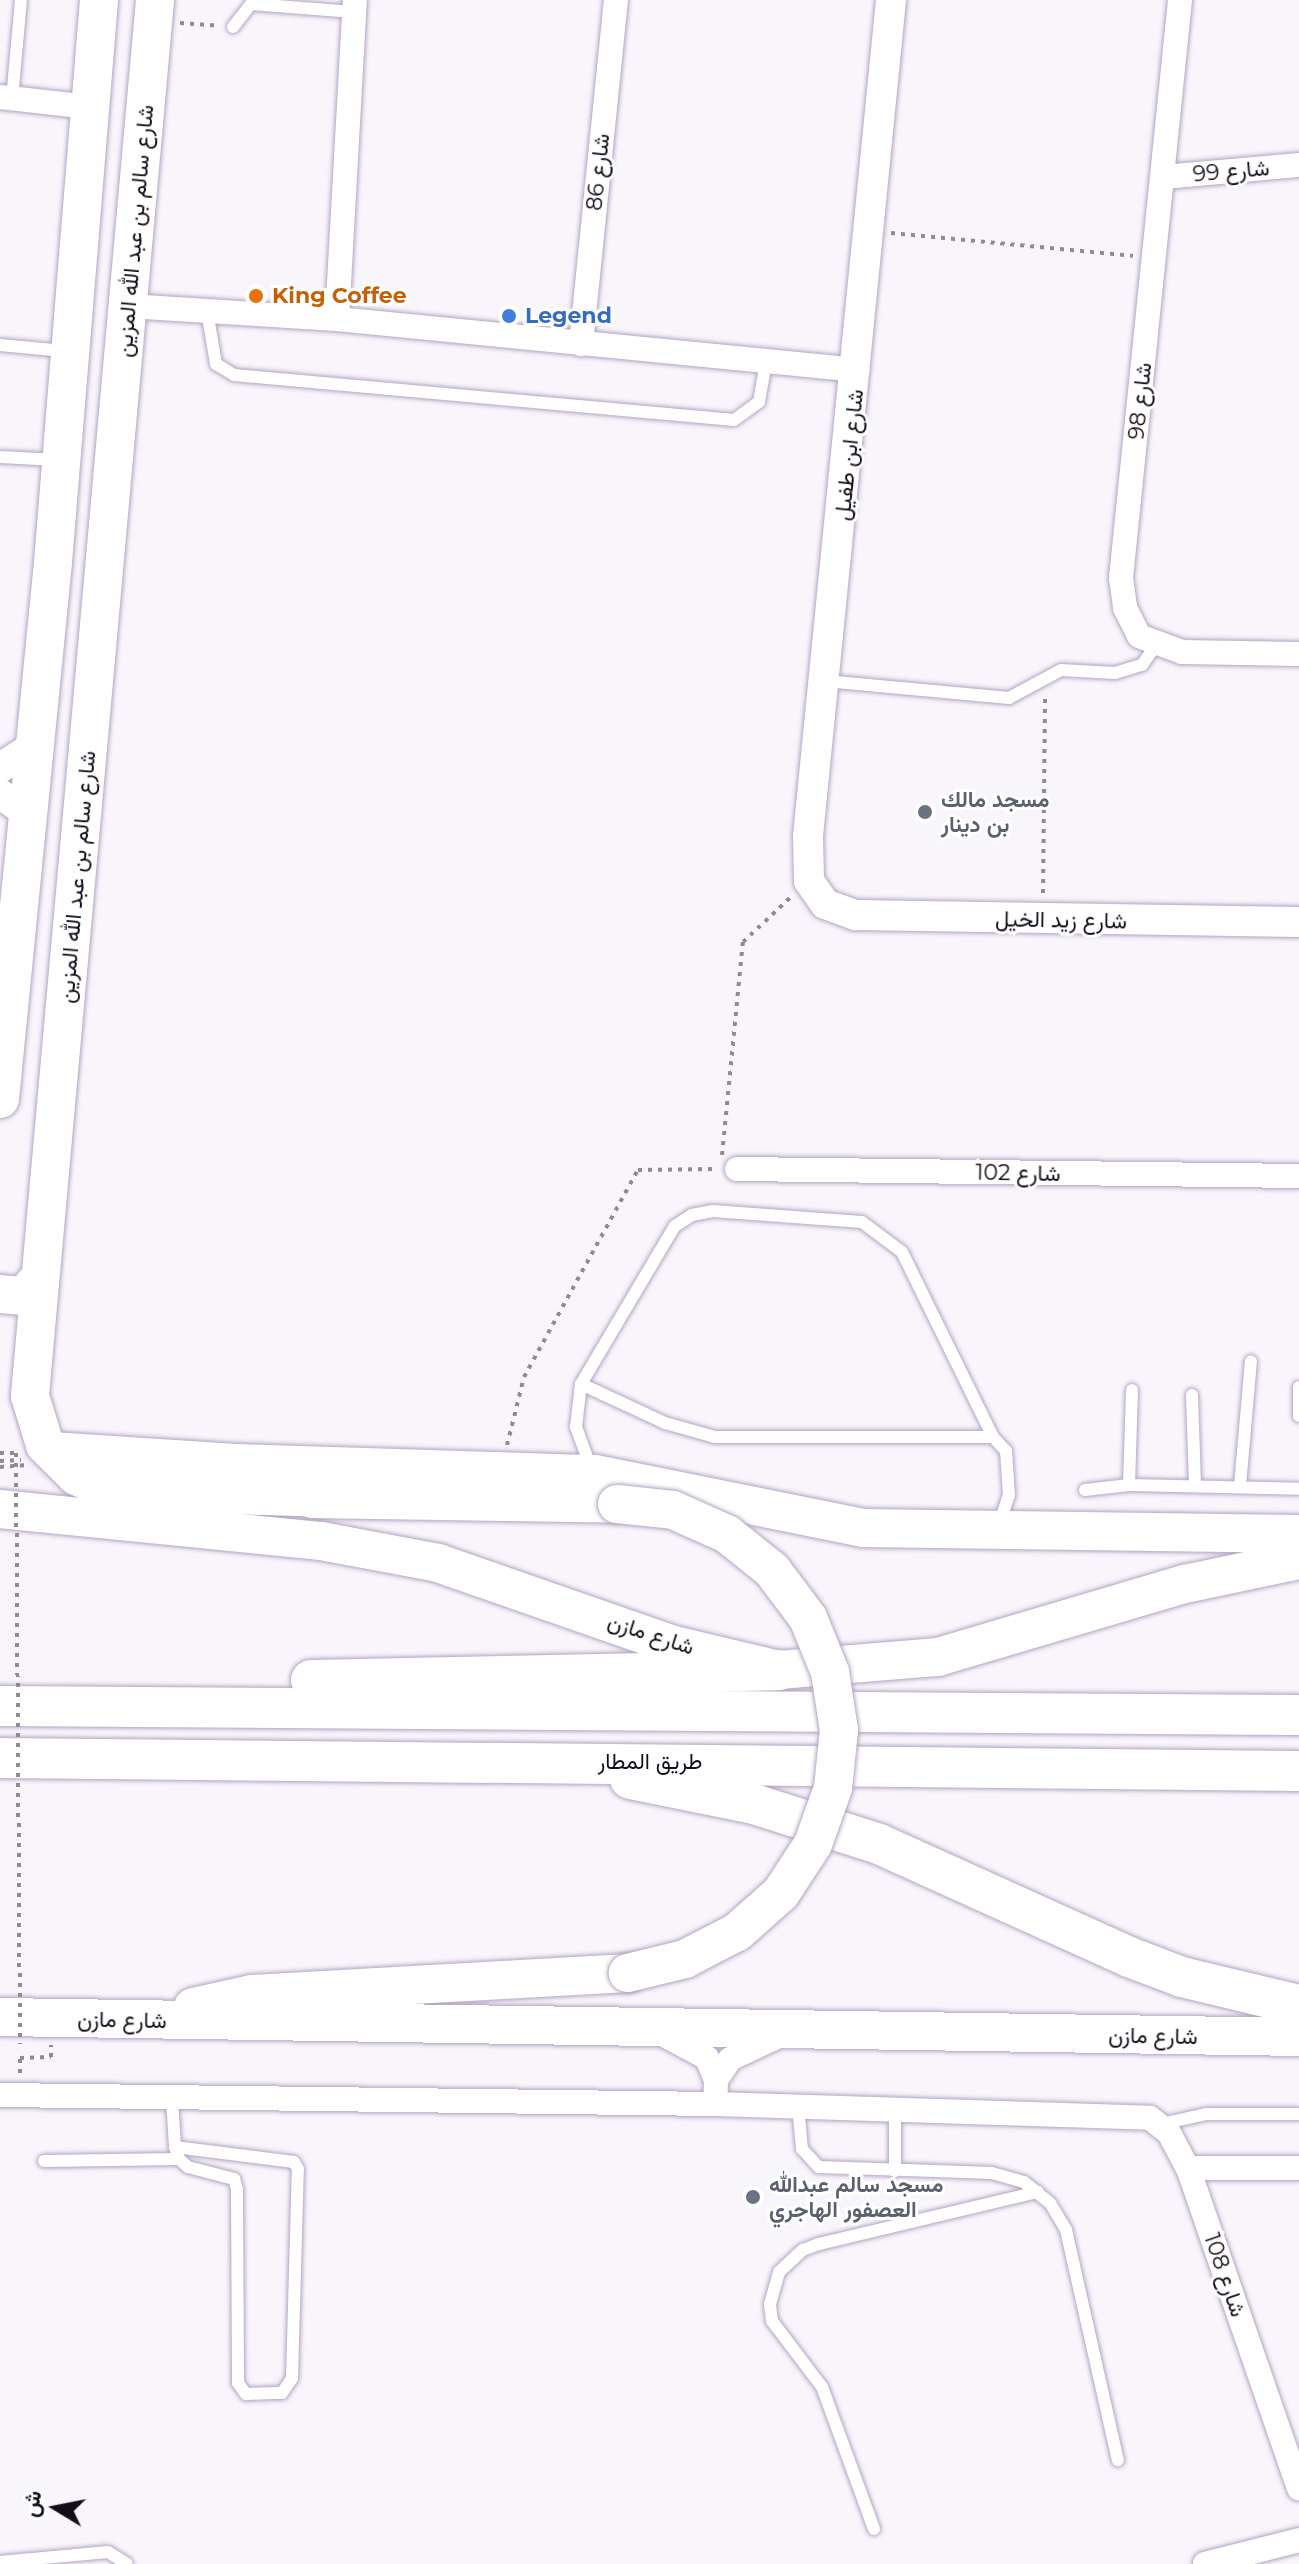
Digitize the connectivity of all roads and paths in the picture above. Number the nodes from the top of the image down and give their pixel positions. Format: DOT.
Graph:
graph roads {
  1 [pos="21,0"];
  2 [pos="99,0"];
  3 [pos="616,0"];
  4 [pos="891,0"];
  5 [pos="1180,0"];
  6 [pos="354,6"];
  7 [pos="154,11"];
  8 [pos="233,27"];
  9 [pos="6,98"];
  10 [pos="89,107"];
  11 [pos="1299,165"];
  12 [pos="1164,177"];
  13 [pos="870,231"];
  14 [pos="1155,258"];
  15 [pos="128,306"];
  16 [pos="207,311"];
  17 [pos="337,319"];
  18 [pos="581,344"];
  19 [pos="0,345"];
  20 [pos="70,352"];
  21 [pos="766,362"];
  22 [pos="858,370"];
  23 [pos="0,457"];
  24 [pos="61,460"];
  25 [pos="53,562"];
  26 [pos="106,576"];
  27 [pos="1156,645"];
  28 [pos="1299,654"];
  29 [pos="1045,674"];
  30 [pos="825,681"];
  31 [pos="16,758"];
  32 [pos="12,803"];
  33 [pos="817,892"];
  34 [pos="8,903"];
  35 [pos="1043,920"];
  36 [pos="1299,922"];
  37 [pos="0,1099"];
  38 [pos="737,1169"];
  39 [pos="1299,1176"];
  40 [pos="40,1277"];
  41 [pos="0,1294"];
  42 [pos="1251,1361"];
  43 [pos="581,1384"];
  44 [pos="1299,1387"];
  45 [pos="1132,1390"];
  46 [pos="1192,1395"];
  47 [pos="1299,1416"];
  48 [pos="993,1437"];
  49 [pos="0,1453"];
  50 [pos="31,1455"];
  51 [pos="0,1461"];
  52 [pos="500,1469"];
  53 [pos="595,1474"];
  54 [pos="1129,1485"];
  55 [pos="1195,1486"];
  56 [pos="1240,1486"];
  57 [pos="1299,1489"];
  58 [pos="1085,1490"];
  59 [pos="335,1498"];
  60 [pos="0,1508"];
  61 [pos="994,1534"];
  62 [pos="1299,1534"];
  63 [pos="1299,1560"];
  64 [pos="779,1670"];
  65 [pos="0,1706"];
  66 [pos="55,1706"];
  67 [pos="1299,1715"];
  68 [pos="0,1758"];
  69 [pos="544,1761"];
  70 [pos="1299,1771"];
  71 [pos="1299,2005"];
  72 [pos="135,2020"];
  73 [pos="646,2029"];
  74 [pos="10,2030"];
  75 [pos="788,2031"];
  76 [pos="1299,2037"];
  77 [pos="20,2058"];
  78 [pos="716,2092"];
  79 [pos="0,2095"];
  80 [pos="172,2098"];
  81 [pos="798,2106"];
  82 [pos="895,2109"];
  83 [pos="1299,2114"];
  84 [pos="1161,2124"];
  85 [pos="177,2153"];
  86 [pos="44,2161"];
  87 [pos="1188,2168"];
  88 [pos="1299,2168"];
  89 [pos="895,2171"];
  90 [pos="1038,2192"];
  91 [pos="1118,2460"];
  92 [pos="1299,2488"];
  93 [pos="874,2529"];
  94 [pos="1299,2540"];
  95 [pos="47,2560"];
  96 [pos="0,2562"];
  97 [pos="127,2564"];
  98 [pos="1205,2564"];
  1 -- 9 [label="lane"];
  2 -- 10 [label="main road"];
  3 -- 18 [label="street, شارع 86"];
  4 -- 13 [label="street, شارع ابن طفيل"];
  5 -- 12 [label="street, شارع 98"];
  6 -- 8 [label="lane"];
  6 -- 17 [label="street"];
  7 -- 8 [label="path"];
  7 -- 15 [label="main road, شارع سالم بن عبد الله المزين"];
  9 -- 10 [label="street"];
  10 -- 20 [label="main road"];
  11 -- 12 [label="street, شارع 99"];
  12 -- 14 [label="street, شارع 98"];
  13 -- 14 [label="path"];
  13 -- 22 [label="street, شارع ابن طفيل"];
  14 -- 27 [label="street, شارع 98"];
  15 -- 16 [label="street"];
  15 -- 26 [label="main road, شارع سالم بن عبد الله المزين"];
  16 -- 17 [label="street"];
  16 -- 21 [label="lane"];
  17 -- 18 [label="street"];
  18 -- 21 [label="street"];
  19 -- 20 [label="lane"];
  20 -- 24 [label="main road"];
  21 -- 22 [label="street"];
  22 -- 30 [label="street, شارع ابن طفيل"];
  23 -- 24 [label="lane"];
  24 -- 25 [label="main road"];
  25 -- 26 [label="main road"];
  25 -- 31 [label="main road"];
  26 -- 40 [label="main road, شارع سالم بن عبد الله المزين"];
  27 -- 28 [label="street"];
  27 -- 29 [label="lane"];
  29 -- 30 [label="lane"];
  29 -- 35 [label="path"];
  30 -- 33 [label="street, شارع ابن طفيل"];
  31 -- 32 [label="main road"];
  32 -- 34 [label="main road"];
  33 -- 35 [label="street, شارع زيد الخيل"];
  33 -- 52 [label="path"];
  34 -- 37 [label="main road"];
  35 -- 36 [label="street, شارع زيد الخيل"];
  38 -- 39 [label="street, شارع 102"];
  40 -- 41 [label="main road"];
  40 -- 50 [label="main road, شارع سالم بن عبد الله المزين"];
  42 -- 56 [label="lane"];
  43 -- 48 [label="lane"];
  43 -- 48 [label="lane"];
  43 -- 53 [label="lane"];
  44 -- 47 [label="lane"];
  45 -- 54 [label="lane"];
  46 -- 55 [label="lane"];
  48 -- 61 [label="lane"];
  49 -- 50 [label="path"];
  50 -- 51 [label="path"];
  50 -- 52 [label="main road"];
  50 -- 59 [label="main road, شارع سالم بن عبد الله المزين"];
  50 -- 74 [label="path, bridge"];
  52 -- 53 [label="main road"];
  53 -- 61 [label="main road"];
  54 -- 55 [label="lane"];
  54 -- 58 [label="lane"];
  55 -- 56 [label="lane"];
  56 -- 57 [label="lane"];
  59 -- 60 [label="main road"];
  59 -- 72 [label="main road, bridge"];
  60 -- 64 [label="main road, شارع مازن"];
  61 -- 62 [label="main road"];
  63 -- 64 [label="main road, شارع مازن"];
  64 -- 66 [label="highway"];
  65 -- 66 [label="highway"];
  66 -- 67 [label="highway"];
  68 -- 69 [label="highway, طريق المطار"];
  69 -- 70 [label="highway, طريق المطار"];
  69 -- 71 [label="highway"];
  72 -- 73 [label="main road, شارع مازن"];
  72 -- 74 [label="main road, شارع مازن"];
  73 -- 75 [label="main road, شارع مازن"];
  73 -- 78 [label="street"];
  74 -- 77 [label="path"];
  75 -- 76 [label="main road, شارع مازن"];
  75 -- 78 [label="street"];
  78 -- 80 [label="street"];
  78 -- 81 [label="street"];
  79 -- 80 [label="street"];
  80 -- 85 [label="lane"];
  81 -- 82 [label="street"];
  81 -- 89 [label="lane"];
  82 -- 84 [label="street"];
  82 -- 89 [label="lane"];
  83 -- 84 [label="lane"];
  84 -- 87 [label="street, شارع 108"];
  85 -- 85 [label="lane"];
  85 -- 86 [label="lane"];
  87 -- 88 [label="street"];
  87 -- 92 [label="street, شارع 108"];
  89 -- 90 [label="lane"];
  90 -- 91 [label="lane"];
  90 -- 93 [label="lane"];
  94 -- 98 [label="street"];
  95 -- 96 [label="lane"];
  95 -- 97 [label="lane"];
}
